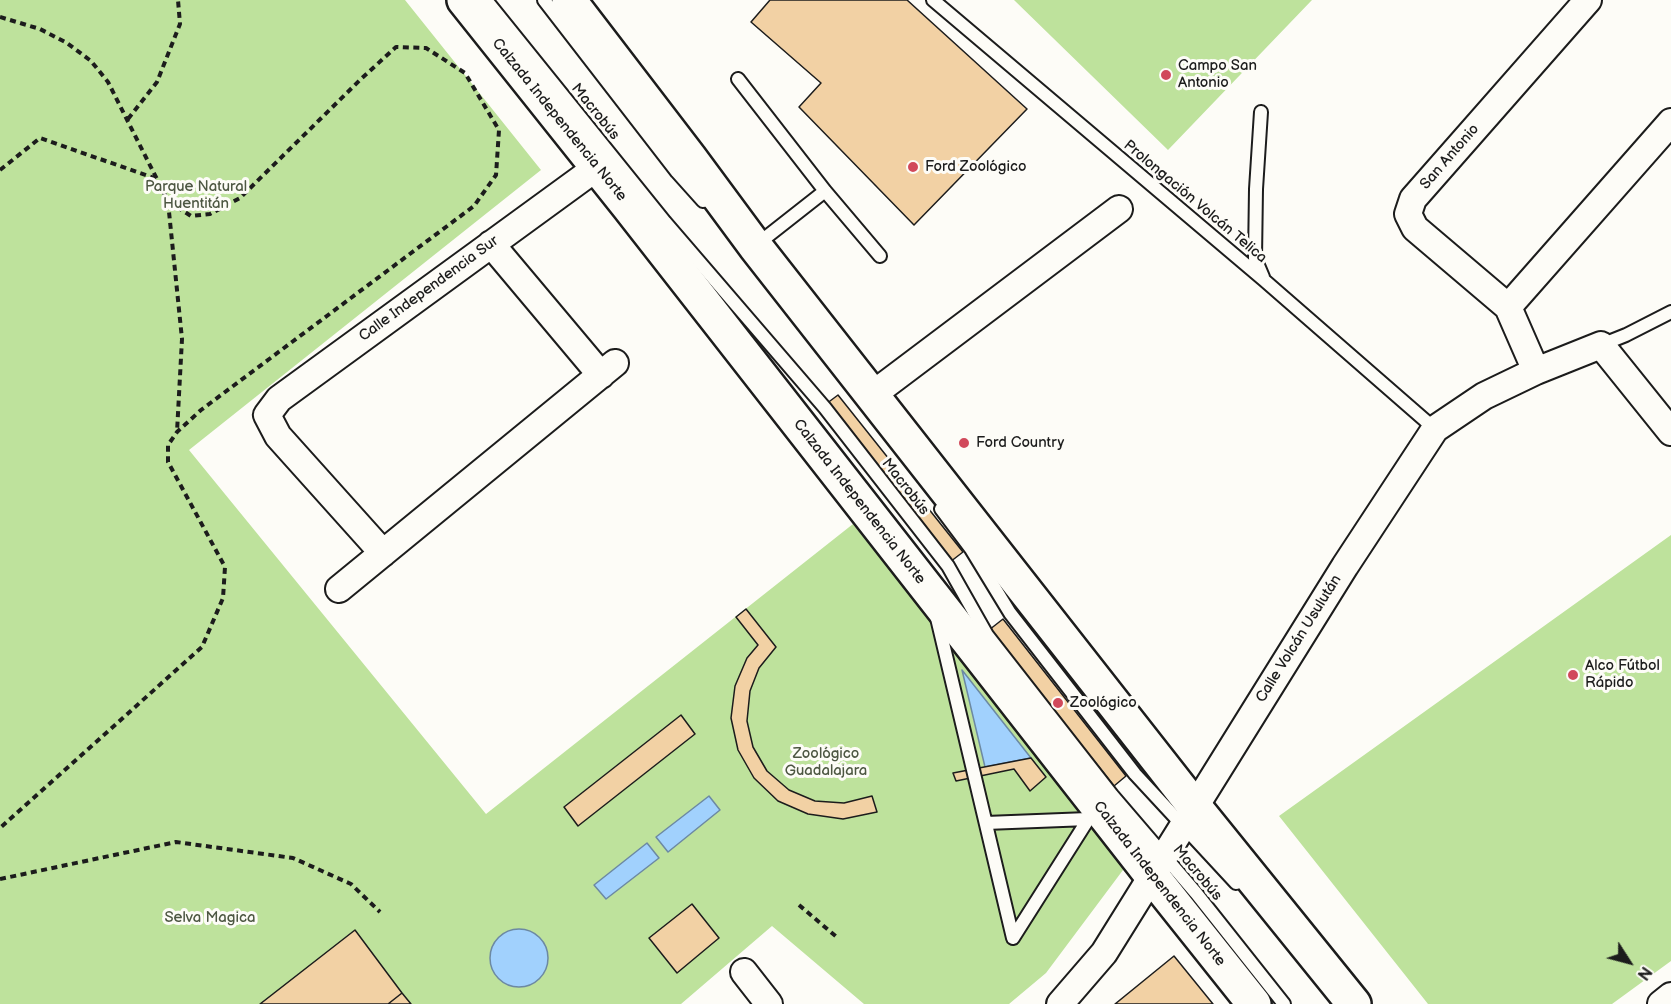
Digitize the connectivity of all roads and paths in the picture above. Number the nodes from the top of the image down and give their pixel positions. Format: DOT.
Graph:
graph roads {
  1 [pos="178,0"];
  2 [pos="464,0"];
  3 [pos="486,0"];
  4 [pos="544,0"];
  5 [pos="569,0"];
  6 [pos="933,0"];
  7 [pos="1588,0"];
  8 [pos="0,17"];
  9 [pos="738,80"];
  10 [pos="1261,112"];
  11 [pos="128,119"];
  12 [pos="1671,122"];
  13 [pos="596,168"];
  14 [pos="0,170"];
  15 [pos="158,179"];
  16 [pos="825,191"];
  17 [pos="168,201"];
  18 [pos="1119,209"];
  19 [pos="711,212"];
  20 [pos="491,244"];
  21 [pos="755,246"];
  22 [pos="880,256"];
  23 [pos="1264,280"];
  24 [pos="1508,307"];
  25 [pos="1671,312"];
  26 [pos="1601,345"];
  27 [pos="1536,371"];
  28 [pos="872,395"];
  29 [pos="1435,429"];
  30 [pos="177,432"];
  31 [pos="1671,432"];
  32 [pos="936,503"];
  33 [pos="383,554"];
  34 [pos="339,589"];
  35 [pos="931,594"];
  36 [pos="1092,812"];
  37 [pos="1189,816"];
  38 [pos="986,823"];
  39 [pos="0,828"];
  40 [pos="1158,867"];
  41 [pos="0,879"];
  42 [pos="1246,894"];
  43 [pos="799,905"];
  44 [pos="380,912"];
  45 [pos="839,939"];
  46 [pos="744,972"];
  47 [pos="1671,996"];
  48 [pos="769,1004"];
  49 [pos="1060,1004"];
  50 [pos="1254,1004"];
  51 [pos="1284,1004"];
  52 [pos="1354,1004"];
  53 [pos="1661,1004"];
  1 -- 11 [label="path"];
  2 -- 13 [label="street, Calzada Independencia Norte"];
  3 -- 40 [label="lane, Macrobús"];
  4 -- 19 [label="lane, Macrobús"];
  5 -- 21 [label="street"];
  6 -- 23 [label="lane, Prolongación Volcán Telica"];
  7 -- 24 [label="street, San Antonio"];
  8 -- 11 [label="path"];
  9 -- 16 [label="lane"];
  10 -- 23 [label="lane"];
  11 -- 15 [label="path"];
  12 -- 24 [label="street"];
  13 -- 20 [label="street, Calle Independencia Sur"];
  13 -- 35 [label="street, Calzada Independencia Norte"];
  14 -- 15 [label="path"];
  15 -- 17 [label="path"];
  16 -- 21 [label="lane"];
  16 -- 22 [label="lane"];
  17 -- 30 [label="path"];
  17 -- 30 [label="path"];
  18 -- 28 [label="street"];
  20 -- 33 [label="street"];
  20 -- 33 [label="street, Calle Independencia Sur"];
  21 -- 28 [label="street"];
  23 -- 29 [label="lane, Prolongación Volcán Telica"];
  24 -- 27 [label="street, San Antonio"];
  25 -- 26 [label="lane"];
  26 -- 27 [label="street, Calle Volcán Usulután"];
  26 -- 31 [label="street"];
  27 -- 29 [label="street, Calle Volcán Usulután"];
  28 -- 37 [label="street"];
  29 -- 37 [label="street, Calle Volcán Usulután"];
  30 -- 39 [label="path"];
  32 -- 37 [label="lane, Macrobús"];
  33 -- 34 [label="street"];
  35 -- 36 [label="street, Calzada Independencia Norte"];
  35 -- 38 [label="lane"];
  36 -- 38 [label="lane"];
  36 -- 38 [label="lane"];
  36 -- 40 [label="street, Calzada Independencia Norte"];
  37 -- 40 [label="street, Calle Volcán Usulután"];
  37 -- 42 [label="lane, Macrobús"];
  37 -- 52 [label="street"];
  40 -- 49 [label="street, Calle Volcán Usulután"];
  40 -- 50 [label="street, Calzada Independencia Norte"];
  40 -- 51 [label="lane, Macrobús"];
  41 -- 44 [label="path"];
  43 -- 45 [label="path"];
  46 -- 48 [label="street"];
  47 -- 53 [label="street"];
}
